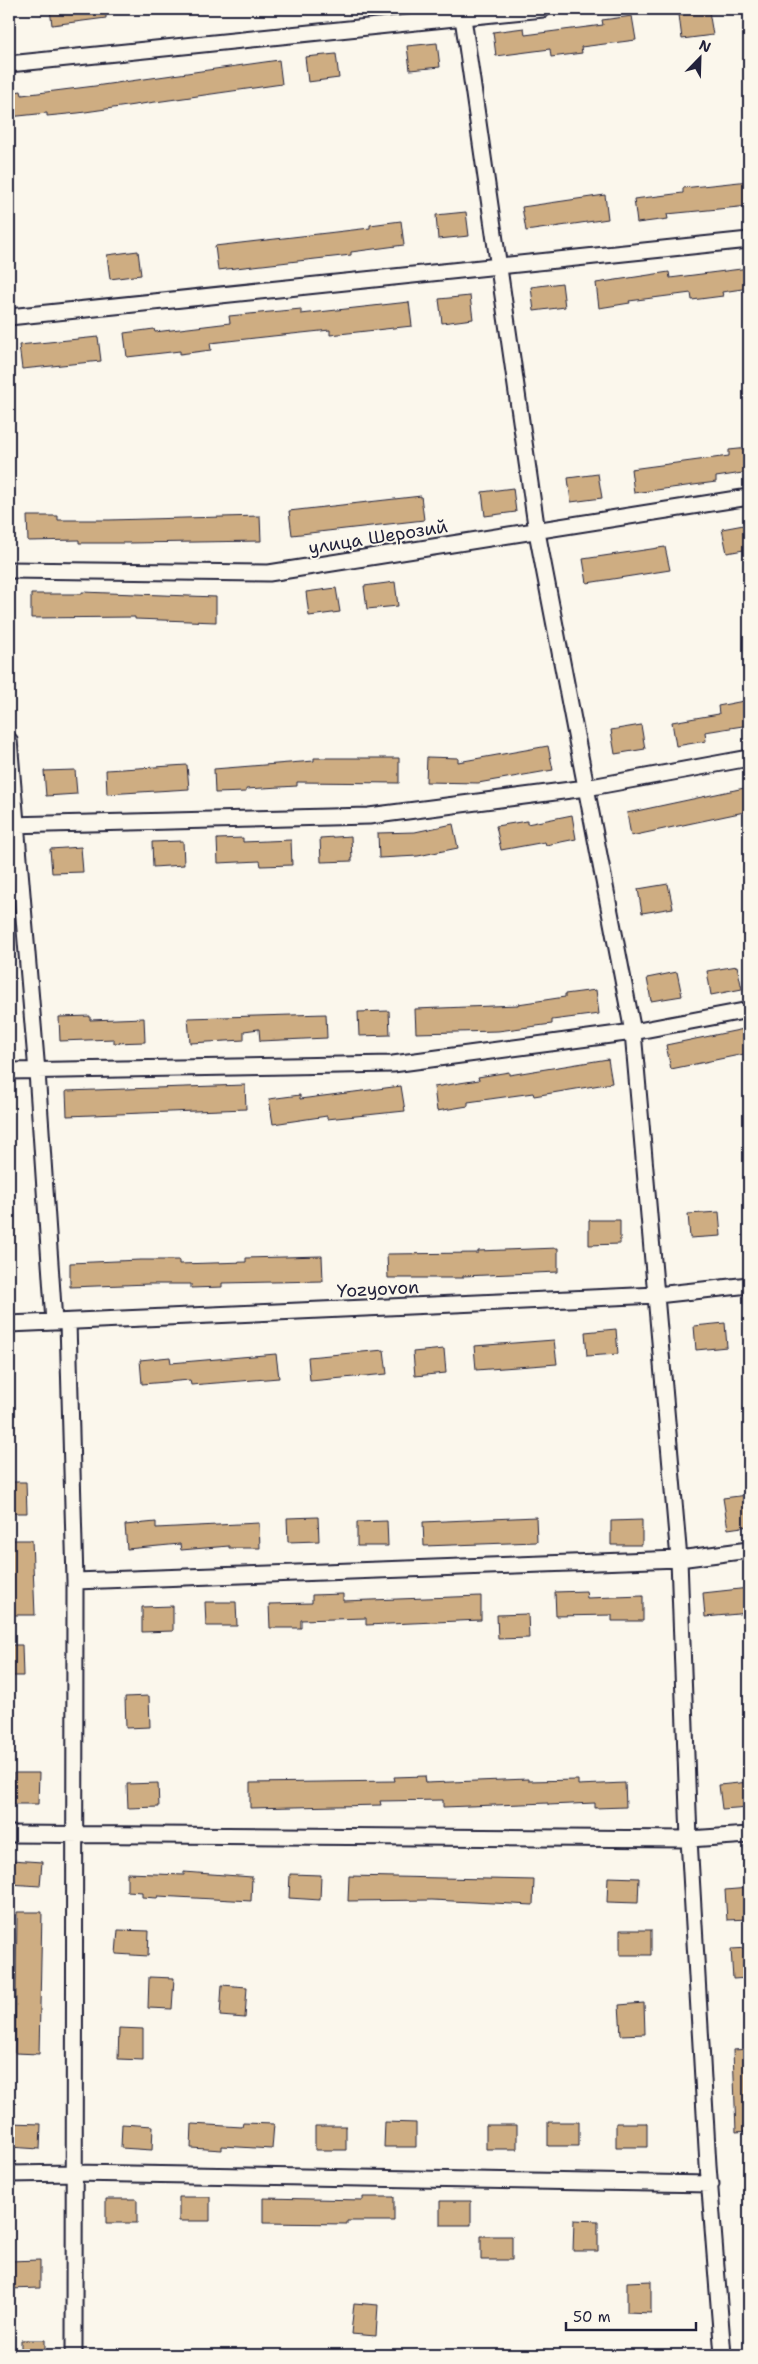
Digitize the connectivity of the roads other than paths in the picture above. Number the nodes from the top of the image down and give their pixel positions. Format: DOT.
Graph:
graph roads {
  1 [pos="543,9"];
  2 [pos="462,18"];
  3 [pos="9,64"];
  4 [pos="749,240"];
  5 [pos="498,265"];
  6 [pos="9,317"];
  7 [pos="749,497"];
  8 [pos="537,532"];
  9 [pos="9,570"];
  10 [pos="9,740"];
  11 [pos="749,758"];
  12 [pos="586,788"];
  13 [pos="12,825"];
  14 [pos="749,1010"];
  15 [pos="632,1032"];
  16 [pos="9,1071"];
  17 [pos="36,1072"];
  18 [pos="749,1285"];
  19 [pos="656,1295"];
  20 [pos="61,1322"];
  21 [pos="9,1324"];
  22 [pos="749,1550"];
  23 [pos="679,1559"];
  24 [pos="75,1580"];
  25 [pos="9,1834"];
  26 [pos="749,1835"];
  27 [pos="74,1836"];
  28 [pos="689,1839"];
  29 [pos="74,2173"];
  30 [pos="9,2174"];
  31 [pos="711,2184"];
  32 [pos="74,2355"];
  33 [pos="723,2355"];
  1 -- 2 [label="street"];
  2 -- 3 [label="street"];
  2 -- 5 [label="street"];
  4 -- 5 [label="street"];
  5 -- 6 [label="street"];
  5 -- 8 [label="street"];
  7 -- 8 [label="street, улица Шерозий"];
  8 -- 9 [label="street, улица Шерозий"];
  8 -- 12 [label="street"];
  10 -- 13 [label="street"];
  11 -- 12 [label="street"];
  12 -- 13 [label="street"];
  12 -- 15 [label="street"];
  13 -- 17 [label="street"];
  14 -- 15 [label="street"];
  15 -- 17 [label="street"];
  15 -- 19 [label="street"];
  16 -- 17 [label="street"];
  17 -- 20 [label="street"];
  18 -- 19 [label="street, Yozyovon"];
  19 -- 20 [label="street, Yozyovon"];
  19 -- 23 [label="street"];
  20 -- 21 [label="street, Yozyovon"];
  20 -- 24 [label="street"];
  22 -- 23 [label="street"];
  23 -- 24 [label="street"];
  23 -- 28 [label="street"];
  24 -- 27 [label="street"];
  25 -- 27 [label="street"];
  26 -- 28 [label="street"];
  27 -- 28 [label="street"];
  27 -- 29 [label="street"];
  28 -- 31 [label="street"];
  29 -- 30 [label="street"];
  29 -- 31 [label="street"];
  29 -- 32 [label="street"];
  31 -- 33 [label="street"];
}
